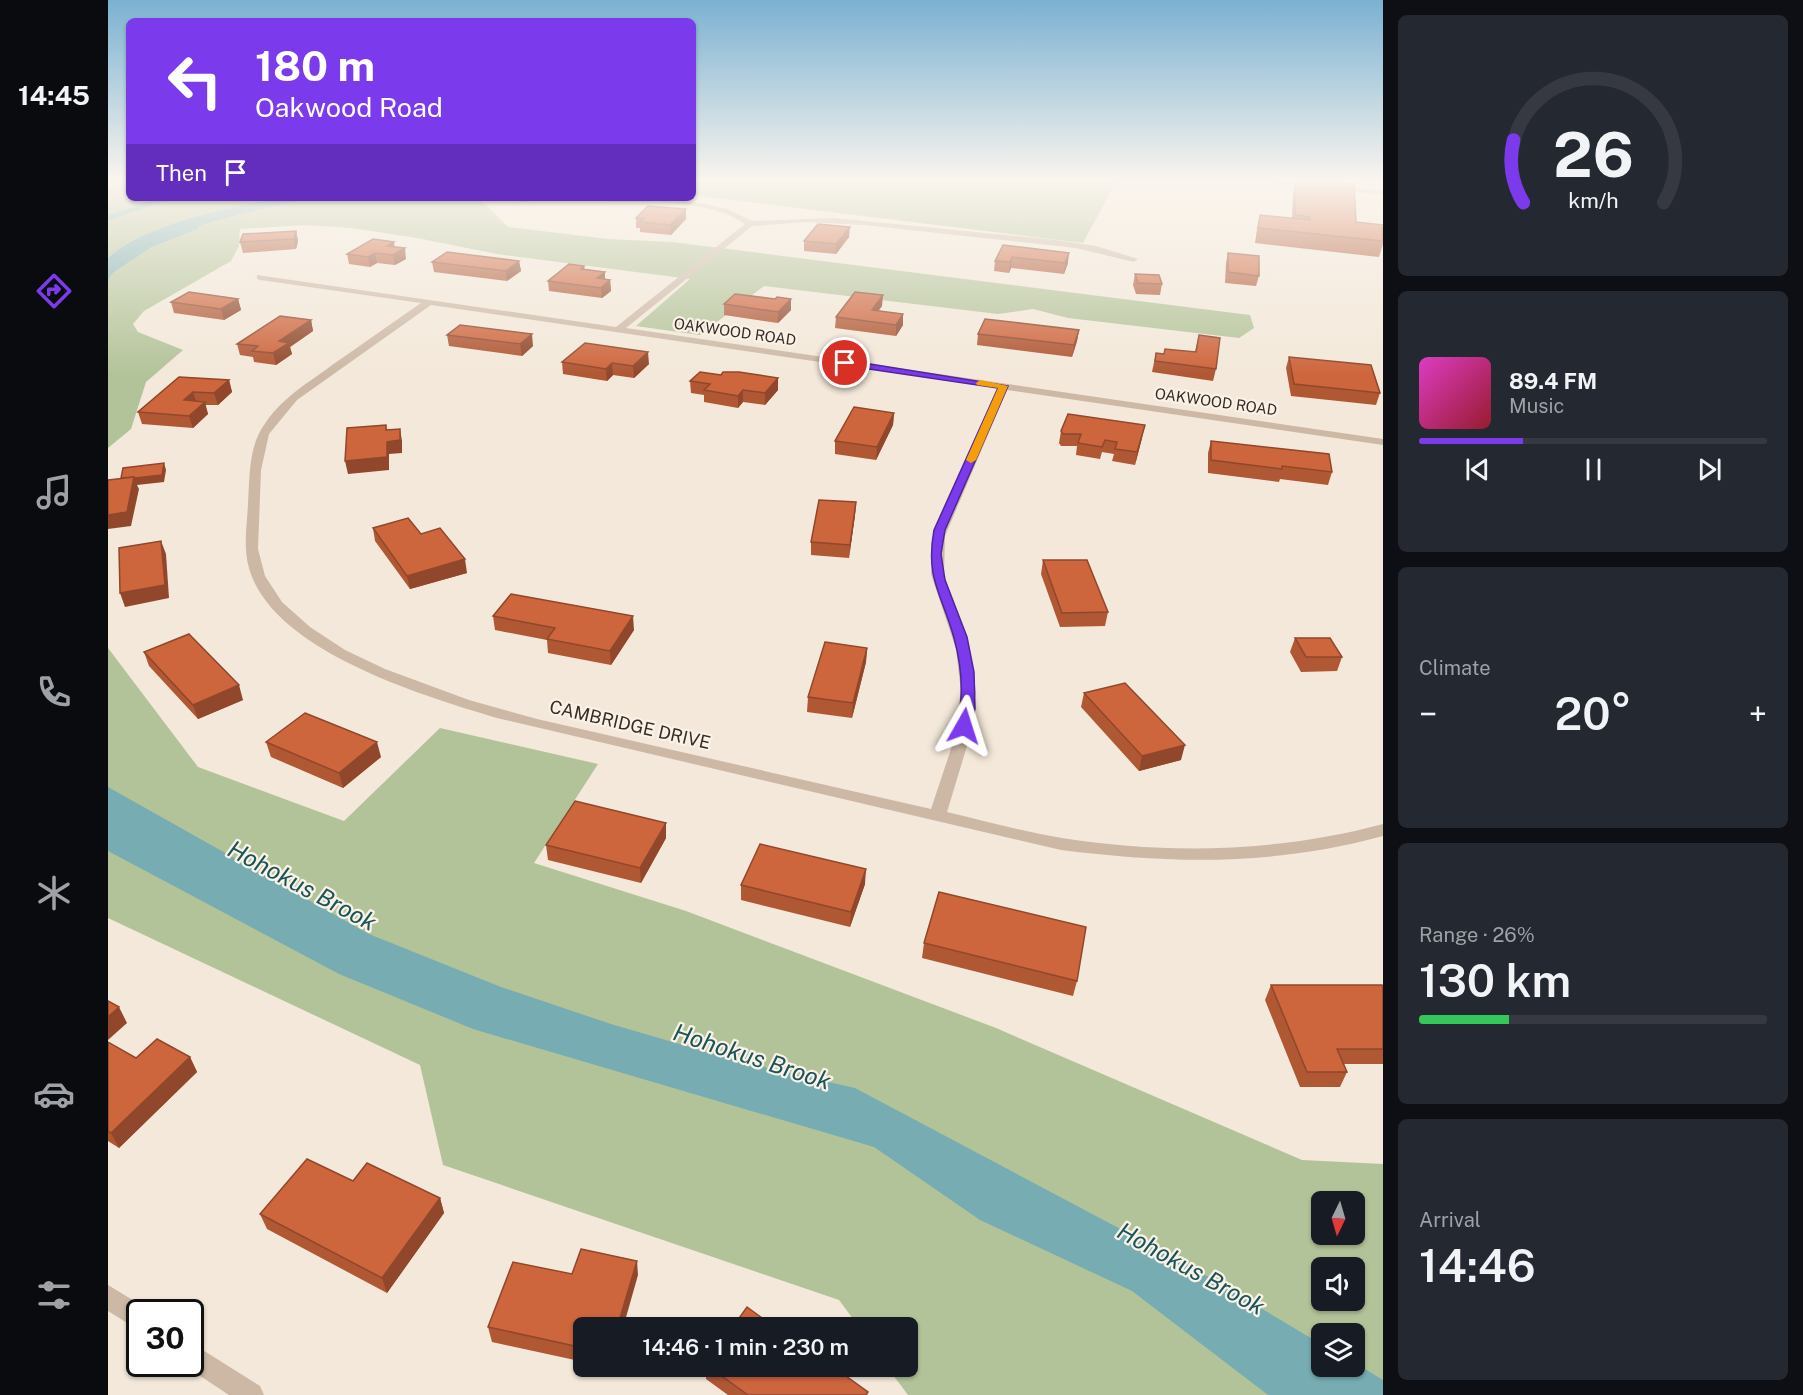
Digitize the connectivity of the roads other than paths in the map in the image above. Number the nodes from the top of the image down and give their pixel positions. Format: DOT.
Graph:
graph roads {
  1 [pos="724,245"];
  2 [pos="1065,245"];
  3 [pos="1134,259"];
  4 [pos="260,277"];
  5 [pos="429,302"];
  6 [pos="618,330"];
  7 [pos="1004,386"];
  8 [pos="1383,442"];
  9 [pos="937,816"];
  10 [pos="1383,830"];
  11 [pos="109,1301"];
  12 [pos="126,1311"];
  13 [pos="204,1363"];
  14 [pos="251,1395"];
  1 -- 6 [label="street"];
  2 -- 3 [label="street"];
  4 -- 5 [label="street, OAKWOOD ROAD"];
  5 -- 6 [label="street, OAKWOOD ROAD"];
  5 -- 9 [label="street, CAMBRIDGE DRIVE"];
  6 -- 7 [label="street, OAKWOOD ROAD"];
  7 -- 8 [label="street, OAKWOOD ROAD"];
  7 -- 9 [label="street"];
  9 -- 10 [label="street, CAMBRIDGE DRIVE"];
  11 -- 12 [label="street"];
  13 -- 14 [label="street"];
}
